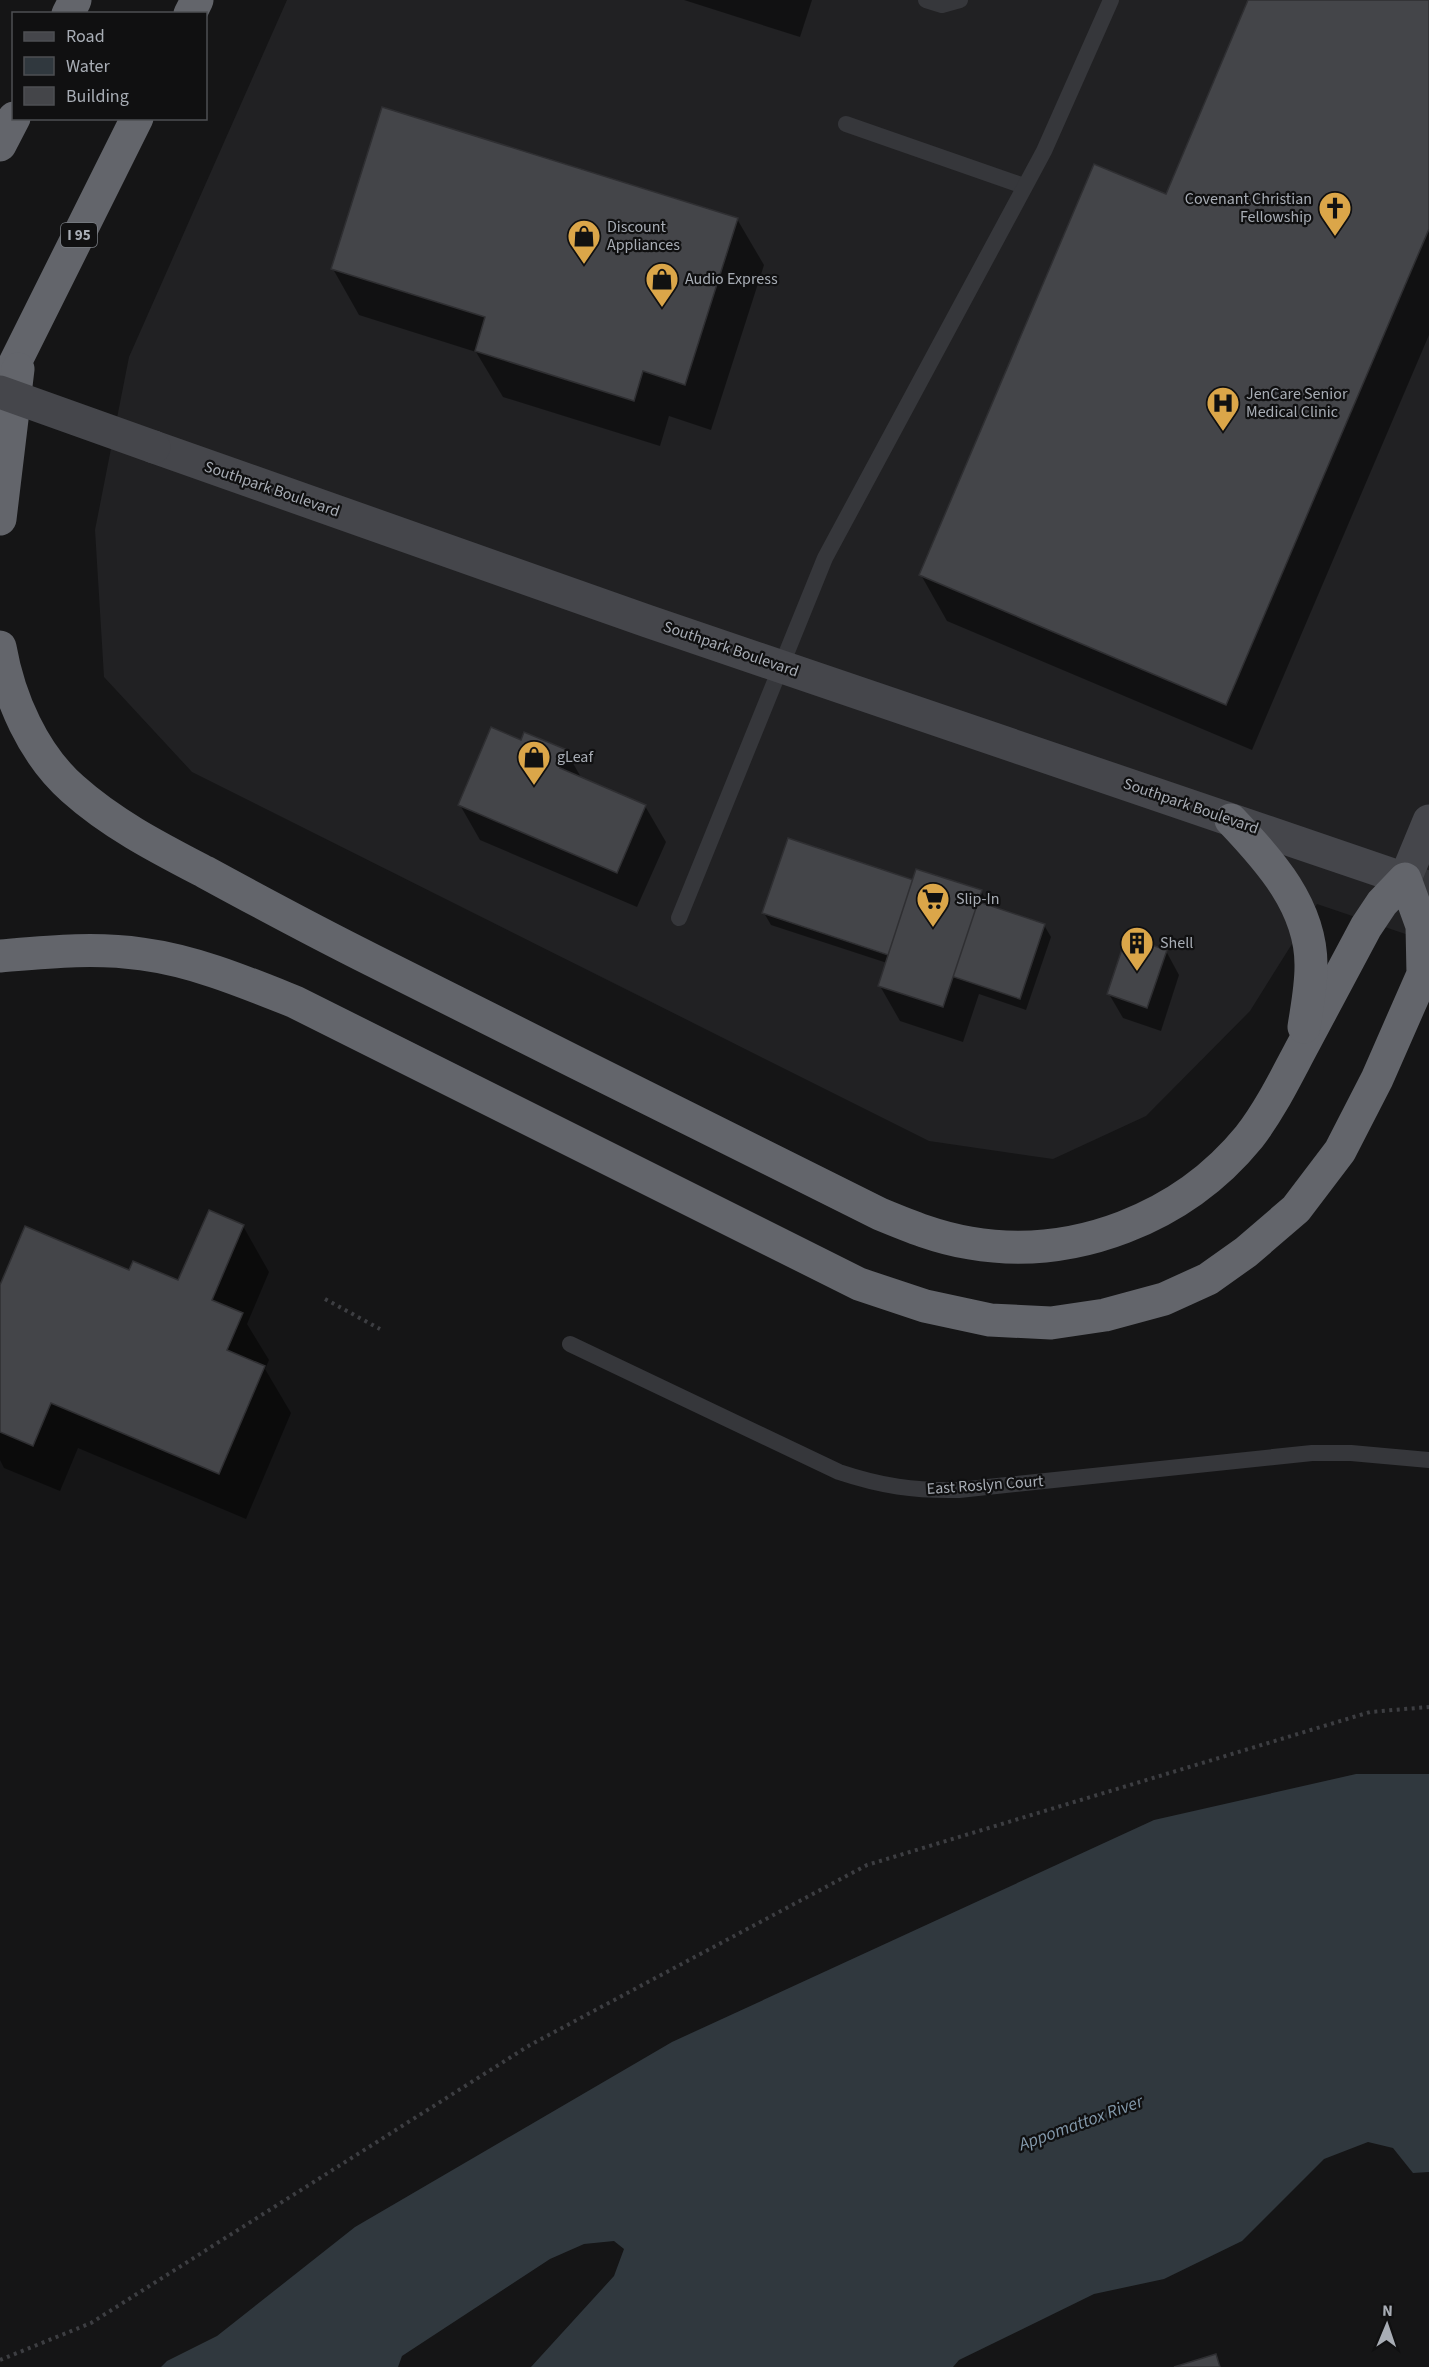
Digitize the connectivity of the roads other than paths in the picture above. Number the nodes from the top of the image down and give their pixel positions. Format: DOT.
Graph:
graph roads {
  1 [pos="926,0"];
  2 [pos="960,0"];
  3 [pos="1111,0"];
  4 [pos="13,120"];
  5 [pos="136,120"];
  6 [pos="846,124"];
  7 [pos="0,145"];
  8 [pos="1024,186"];
  9 [pos="21,352"];
  10 [pos="0,392"];
  11 [pos="0,519"];
  12 [pos="0,647"];
  13 [pos="782,666"];
  14 [pos="1231,820"];
  15 [pos="1429,821"];
  16 [pos="1417,883"];
  17 [pos="679,918"];
  18 [pos="0,956"];
  19 [pos="1301,1050"];
  20 [pos="570,1344"];
  21 [pos="1429,1460"];
  1 -- 2 [label="lane"];
  3 -- 8 [label="lane"];
  4 -- 7 [label="highway"];
  5 -- 9 [label="highway, I 95"];
  6 -- 8 [label="lane"];
  8 -- 13 [label="lane"];
  9 -- 10 [label="highway, I 95"];
  9 -- 11 [label="highway"];
  10 -- 13 [label="main road, Southpark Boulevard, bridge"];
  12 -- 19 [label="highway"];
  13 -- 14 [label="main road, Southpark Boulevard"];
  13 -- 17 [label="lane"];
  14 -- 16 [label="main road, Southpark Boulevard"];
  14 -- 19 [label="highway"];
  15 -- 16 [label="main road"];
  16 -- 18 [label="highway"];
  16 -- 19 [label="highway"];
  20 -- 21 [label="lane, East Roslyn Court"];
}
